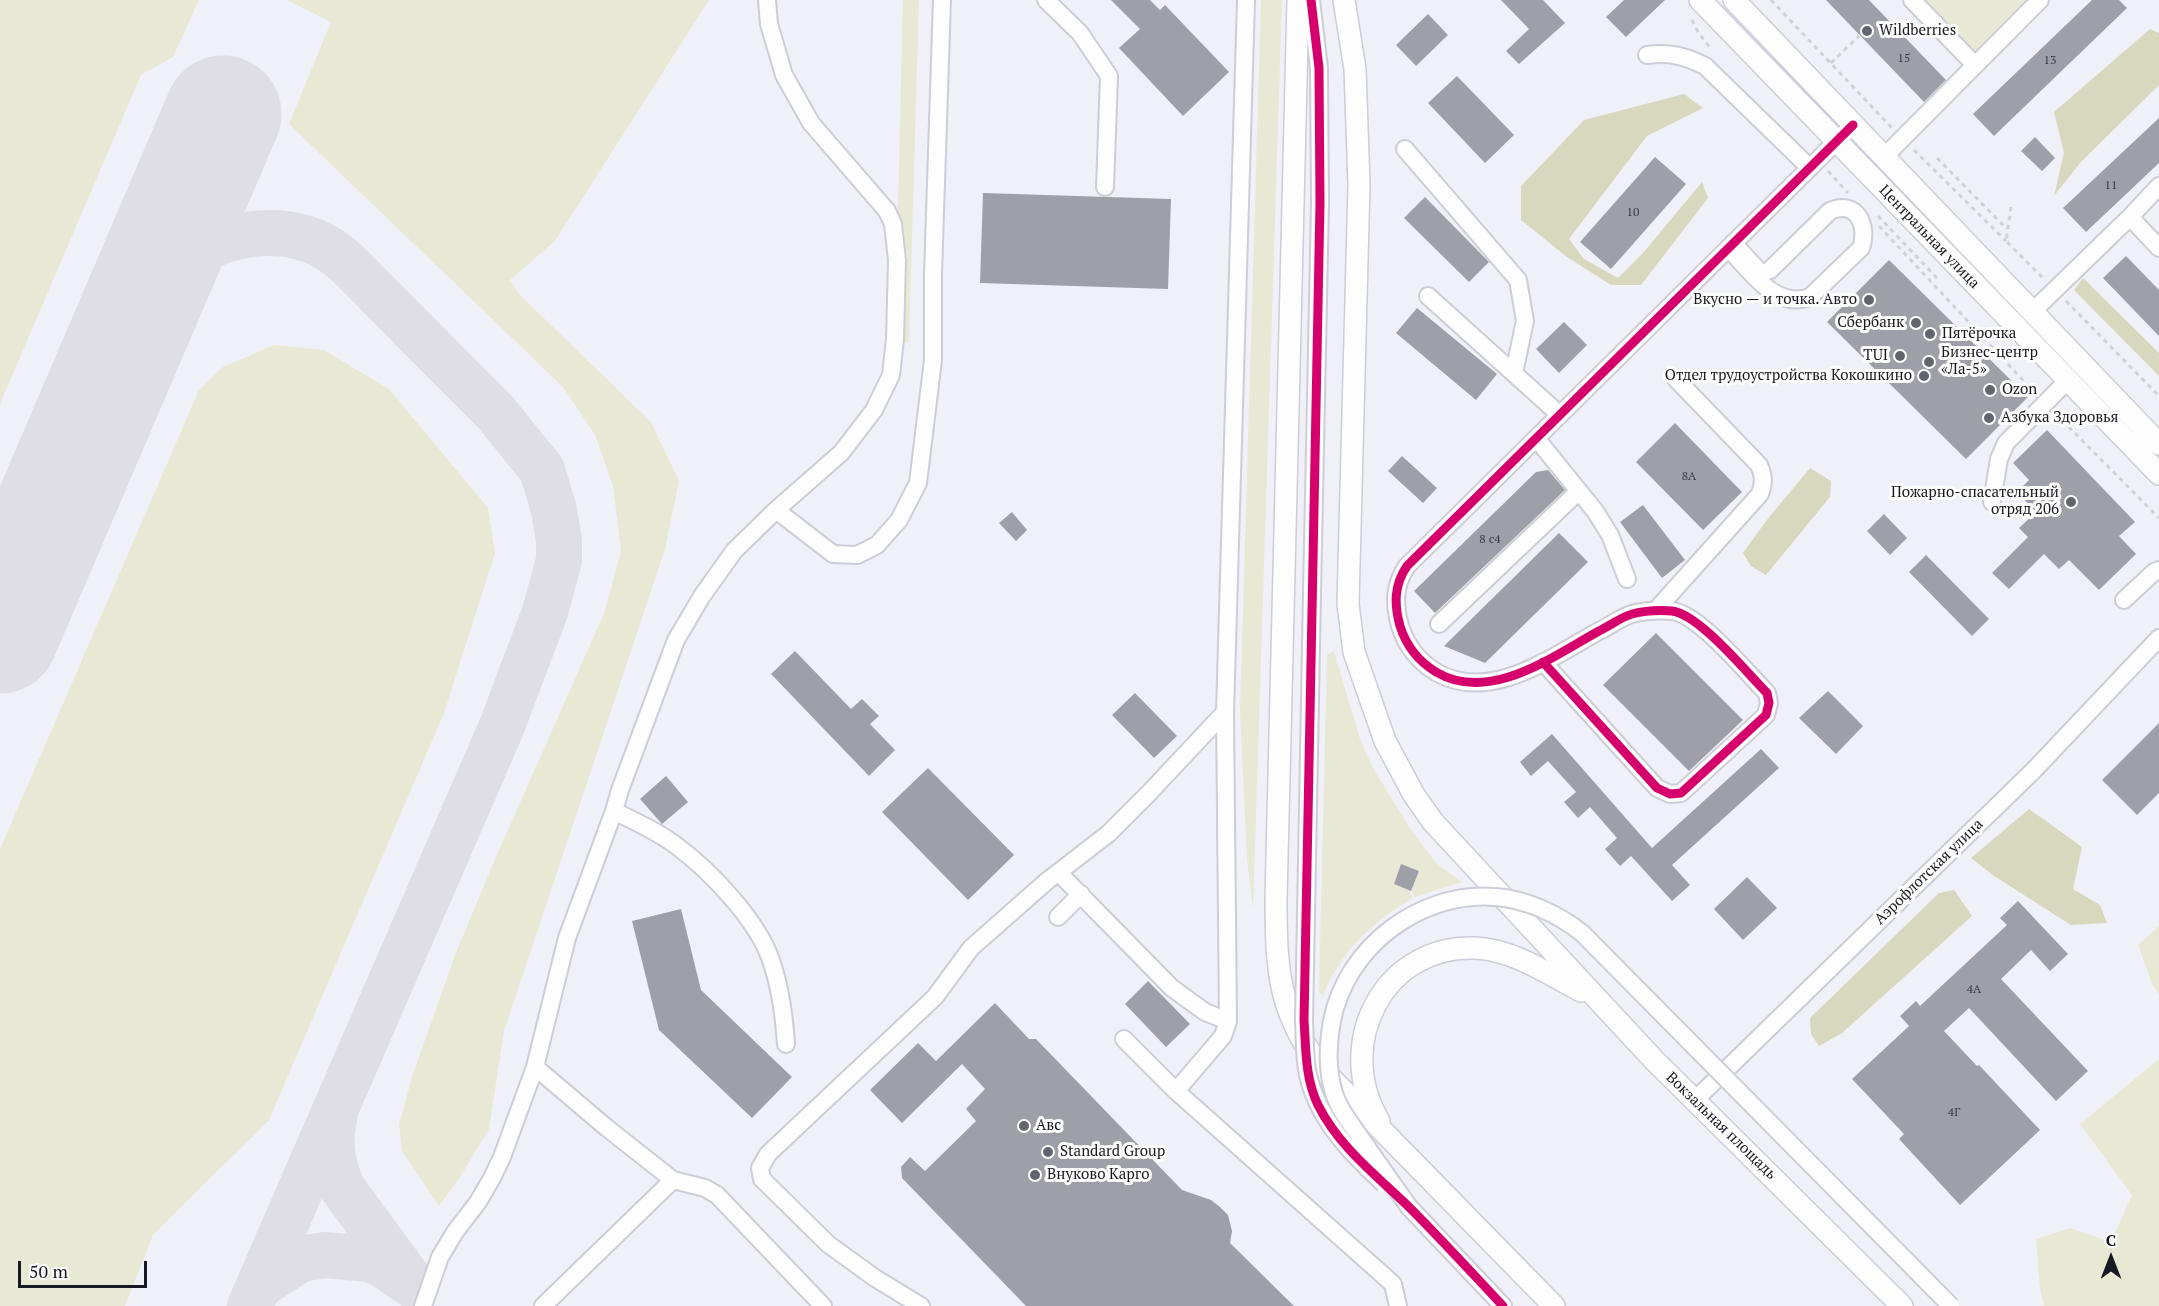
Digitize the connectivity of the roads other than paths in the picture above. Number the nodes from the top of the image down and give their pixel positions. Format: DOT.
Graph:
graph roads {
  1 [pos="767,0"];
  2 [pos="942,0"];
  3 [pos="1046,0"];
  4 [pos="1246,0"];
  5 [pos="1298,0"];
  6 [pos="1311,0"];
  7 [pos="1344,0"];
  8 [pos="1735,0"];
  9 [pos="1912,0"];
  10 [pos="2040,0"];
  11 [pos="1694,6"];
  12 [pos="1647,55"];
  13 [pos="1975,65"];
  14 [pos="1853,125"];
  15 [pos="1837,141"];
  16 [pos="1405,149"];
  17 [pos="1884,157"];
  18 [pos="1814,164"];
  19 [pos="2159,186"];
  20 [pos="1105,187"];
  21 [pos="2130,217"];
  22 [pos="1731,246"];
  23 [pos="2159,248"];
  24 [pos="1428,296"];
  25 [pos="2032,312"];
  26 [pos="1514,373"];
  27 [pos="1676,379"];
  28 [pos="2068,380"];
  29 [pos="1560,415"];
  30 [pos="1536,438"];
  31 [pos="2159,444"];
  32 [pos="2159,474"];
  33 [pos="1579,491"];
  34 [pos="1992,502"];
  35 [pos="776,510"];
  36 [pos="2159,570"];
  37 [pos="1627,579"];
  38 [pos="2124,600"];
  39 [pos="1656,610"];
  40 [pos="1439,624"];
  41 [pos="2159,638"];
  42 [pos="1543,662"];
  43 [pos="1225,712"];
  44 [pos="614,811"];
  45 [pos="1059,873"];
  46 [pos="1081,894"];
  47 [pos="1058,917"];
  48 [pos="1596,999"];
  49 [pos="1228,1021"];
  50 [pos="1124,1039"];
  51 [pos="786,1044"];
  52 [pos="535,1067"];
  53 [pos="1176,1091"];
  54 [pos="1695,1100"];
  55 [pos="1413,1164"];
  56 [pos="673,1180"];
  57 [pos="1409,1207"];
  58 [pos="547,1305"];
  59 [pos="423,1306"];
  60 [pos="823,1306"];
  61 [pos="921,1306"];
  62 [pos="1398,1306"];
  63 [pos="1503,1306"];
  64 [pos="1554,1306"];
  65 [pos="1902,1306"];
  66 [pos="1951,1306"];
  1 -- 35 [label="street"];
  2 -- 35 [label="street"];
  3 -- 20 [label="street"];
  4 -- 43 [label="street"];
  5 -- 55 [label="main road"];
  6 -- 57 [label="street, bridge"];
  7 -- 48 [label="main road, Вокзальная площадь"];
  8 -- 14 [label="main road, Центральная улица"];
  9 -- 13 [label="street"];
  10 -- 13 [label="street"];
  11 -- 15 [label="main road, Центральная улица"];
  12 -- 18 [label="street"];
  13 -- 17 [label="street"];
  14 -- 15 [label="street"];
  14 -- 17 [label="main road, Центральная улица"];
  15 -- 18 [label="street"];
  15 -- 28 [label="main road, Центральная улица"];
  16 -- 26 [label="street"];
  17 -- 25 [label="main road, Центральная улица"];
  18 -- 22 [label="street"];
  19 -- 21 [label="street"];
  21 -- 23 [label="street"];
  21 -- 25 [label="street"];
  22 -- 22 [label="street"];
  22 -- 29 [label="street"];
  24 -- 26 [label="street"];
  25 -- 31 [label="main road, Центральная улица"];
  26 -- 29 [label="street"];
  27 -- 39 [label="street"];
  28 -- 32 [label="main road, Центральная улица"];
  28 -- 34 [label="street"];
  29 -- 30 [label="street"];
  30 -- 33 [label="street"];
  30 -- 42 [label="street"];
  33 -- 37 [label="street"];
  33 -- 40 [label="street"];
  35 -- 44 [label="street"];
  36 -- 38 [label="street"];
  39 -- 42 [label="street"];
  39 -- 42 [label="street"];
  41 -- 54 [label="street, Аэрофлотская улица"];
  43 -- 45 [label="street"];
  43 -- 49 [label="street"];
  44 -- 51 [label="street"];
  44 -- 52 [label="street"];
  45 -- 46 [label="street"];
  45 -- 61 [label="street"];
  46 -- 47 [label="street"];
  46 -- 49 [label="street"];
  48 -- 54 [label="main road, Вокзальная площадь"];
  48 -- 55 [label="main road"];
  49 -- 53 [label="street"];
  50 -- 53 [label="street"];
  52 -- 56 [label="street"];
  52 -- 59 [label="street"];
  53 -- 62 [label="street"];
  54 -- 65 [label="main road, Вокзальная площадь"];
  55 -- 64 [label="main road"];
  56 -- 58 [label="street"];
  56 -- 60 [label="street"];
  57 -- 63 [label="street"];
  57 -- 66 [label="street, bridge"];
}
